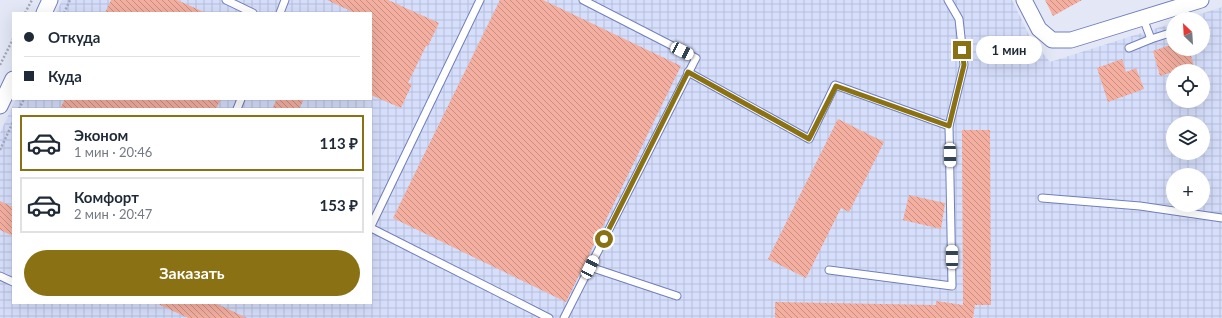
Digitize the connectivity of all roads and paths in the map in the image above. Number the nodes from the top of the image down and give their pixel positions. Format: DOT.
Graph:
graph roads {
  1 [pos="32,0"];
  2 [pos="50,0"];
  3 [pos="70,0"];
  4 [pos="226,0"];
  5 [pos="285,0"];
  6 [pos="480,0"];
  7 [pos="583,0"];
  8 [pos="948,0"];
  9 [pos="1024,0"];
  10 [pos="1201,0"];
  11 [pos="26,12"];
  12 [pos="44,12"];
  13 [pos="64,12"];
  14 [pos="251,12"];
  15 [pos="280,12"];
  16 [pos="1142,18"];
  17 [pos="1166,34"];
  18 [pos="1151,39"];
  19 [pos="12,41"];
  20 [pos="1129,48"];
  21 [pos="0,65"];
  22 [pos="688,72"];
  23 [pos="12,81"];
  24 [pos="0,106"];
  25 [pos="12,124"];
  26 [pos="949,126"];
  27 [pos="0,150"];
  28 [pos="1042,198"];
  29 [pos="1222,218"];
  30 [pos="372,225"];
  31 [pos="372,228"];
  32 [pos="590,267"];
  33 [pos="829,270"];
  34 [pos="0,276"];
  35 [pos="12,282"];
  36 [pos="677,296"];
  37 [pos="549,318"];
  38 [pos="564,318"];
  1 -- 11 [label="path"];
  2 -- 12 [label="street"];
  3 -- 13 [label="path"];
  4 -- 14 [label="lane"];
  5 -- 15 [label="lane"];
  6 -- 30 [label="lane"];
  7 -- 22 [label="lane"];
  8 -- 26 [label="lane"];
  9 -- 16 [label="street"];
  10 -- 16 [label="street"];
  16 -- 18 [label="lane"];
  17 -- 18 [label="lane"];
  18 -- 20 [label="lane"];
  19 -- 21 [label="path"];
  22 -- 26 [label="lane"];
  22 -- 32 [label="lane"];
  23 -- 24 [label="street"];
  25 -- 27 [label="path"];
  26 -- 33 [label="lane"];
  28 -- 29 [label="lane"];
  31 -- 37 [label="lane"];
  32 -- 36 [label="lane"];
  32 -- 38 [label="lane"];
  34 -- 35 [label="lane"];
}
